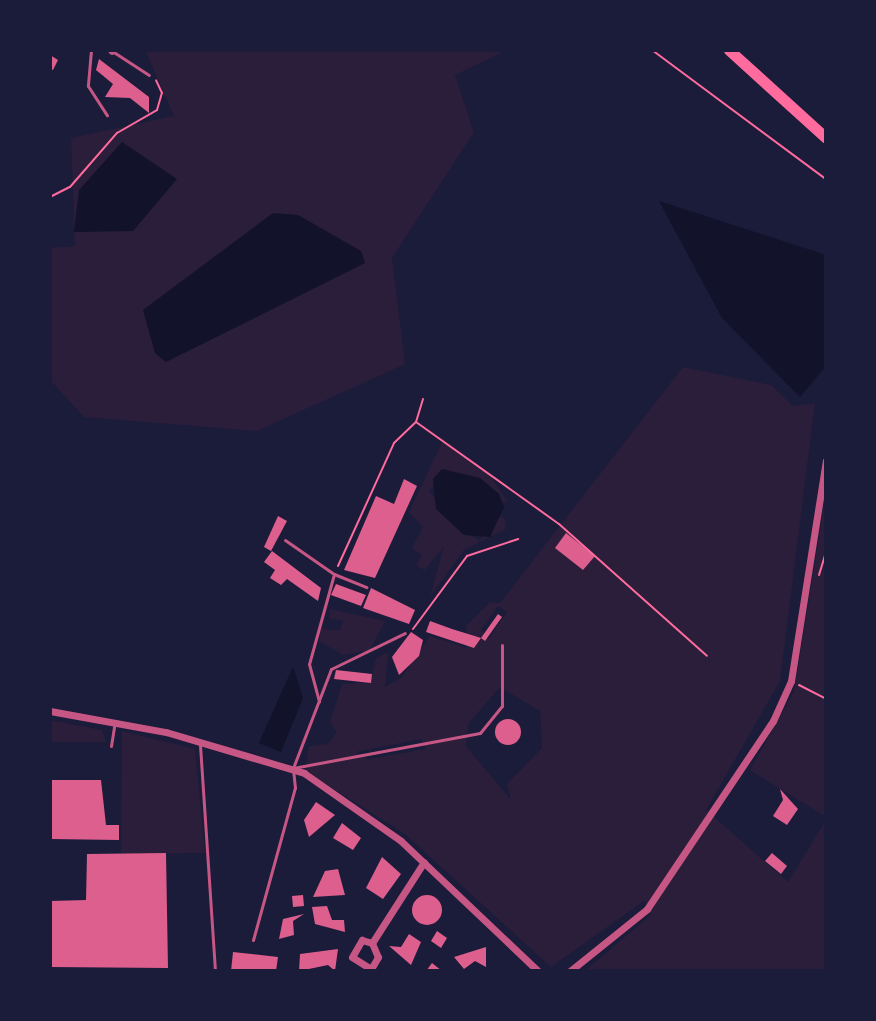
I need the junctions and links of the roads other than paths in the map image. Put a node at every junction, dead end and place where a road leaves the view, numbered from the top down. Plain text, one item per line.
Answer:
1 (91, 50) edge
2 (111, 50) edge
3 (729, 50) edge
4 (149, 75) road end
5 (107, 115) dead end
6 (826, 138) edge
7 (826, 461) edge
8 (285, 540) dead end
9 (334, 574) junction
10 (366, 587) dead end
11 (405, 633) road end
12 (502, 645) dead end
13 (319, 702) junction
14 (50, 711) edge
15 (116, 722) junction
16 (200, 741) junction
17 (111, 746) dead end
18 (293, 768) junction
19 (424, 862) junction
20 (253, 940) dead end
21 (372, 943) dead end
22 (215, 971) edge
23 (538, 971) edge
24 (570, 971) edge

1 - 5 lane
2 - 4 lane
3 - 6 main road
7 - 24 street
8 - 9 lane
9 - 10 lane
9 - 13 lane
11 - 13 lane
12 - 18 lane
13 - 18 lane
14 - 15 street
15 - 16 street
15 - 17 lane
16 - 18 street
16 - 22 lane
18 - 19 street
18 - 20 lane
19 - 21 street
19 - 23 street

